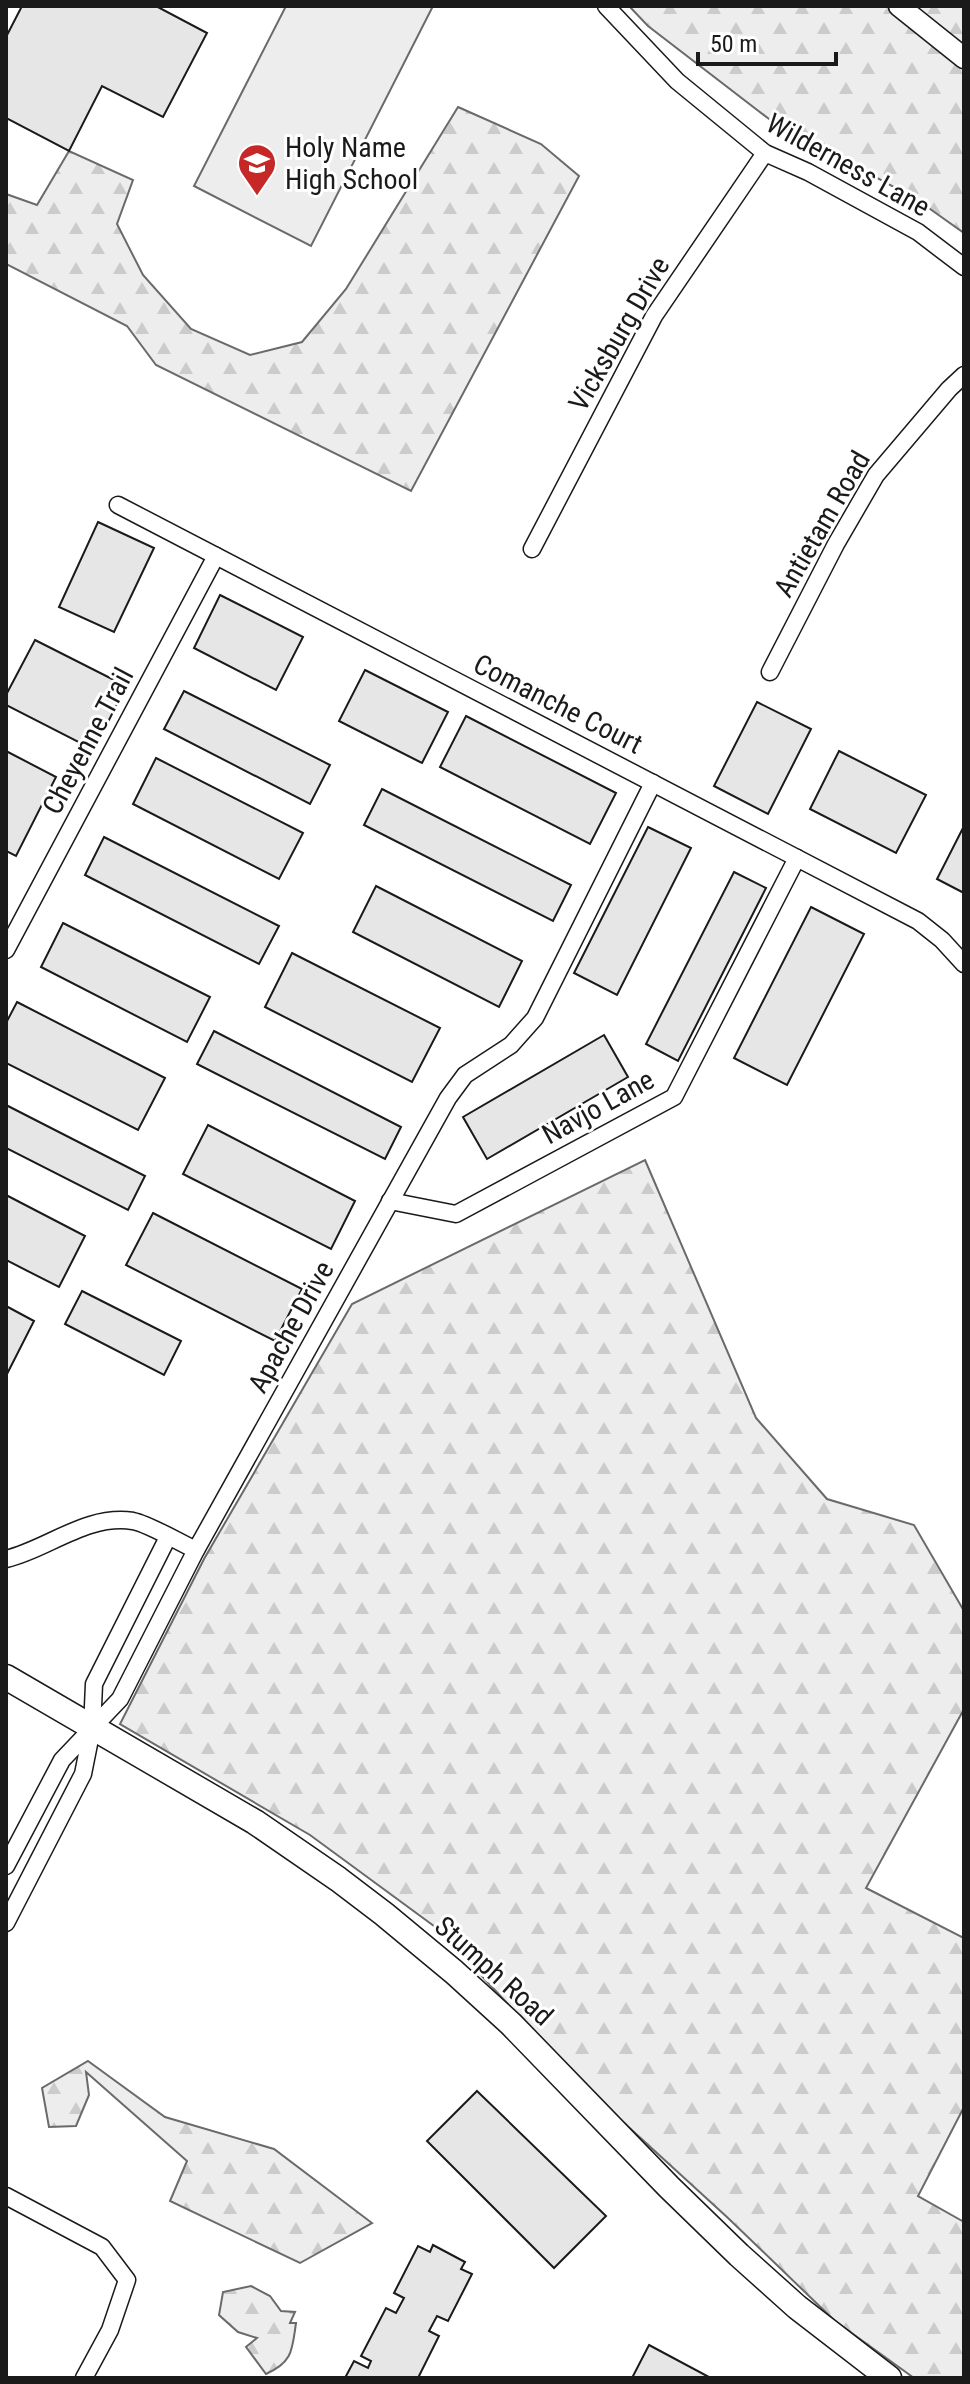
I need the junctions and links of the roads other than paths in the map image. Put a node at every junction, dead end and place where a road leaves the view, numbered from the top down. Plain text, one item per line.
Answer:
1 (606, 6) edge
2 (899, 6) edge
3 (964, 58) edge
4 (765, 153) junction
5 (964, 267) edge
6 (964, 375) edge
7 (118, 505) dead end
8 (532, 549) dead end
9 (216, 556) junction
10 (770, 672) dead end
11 (653, 783) junction
12 (797, 858) junction
13 (6, 950) edge
14 (964, 964) edge
15 (390, 1201) junction
16 (168, 1537) junction
17 (196, 1550) junction
18 (6, 1559) edge
19 (6, 1677) edge
20 (92, 1729) junction
21 (6, 1866) edge
22 (6, 1923) edge
23 (6, 2196) edge
24 (84, 2378) edge
25 (889, 2378) edge

1 - 4 street, Wilderness Lane
2 - 3 street
4 - 5 street, Wilderness Lane
4 - 8 street, Vicksburg Drive
6 - 10 street, Antietam Road
7 - 9 street, Comanche Court
9 - 11 street, Comanche Court
9 - 13 street, Cheyenne Trail
11 - 12 street, Comanche Court
11 - 15 street, Apache Drive
12 - 14 street, Comanche Court
12 - 15 street, Navjo Lane
15 - 17 street, Apache Drive
16 - 17 street
16 - 18 street
16 - 20 street
17 - 20 street, Apache Drive
19 - 20 main road, Stumph Road
20 - 21 street, Apache Drive
20 - 22 street
20 - 25 main road, Stumph Road
23 - 24 street

